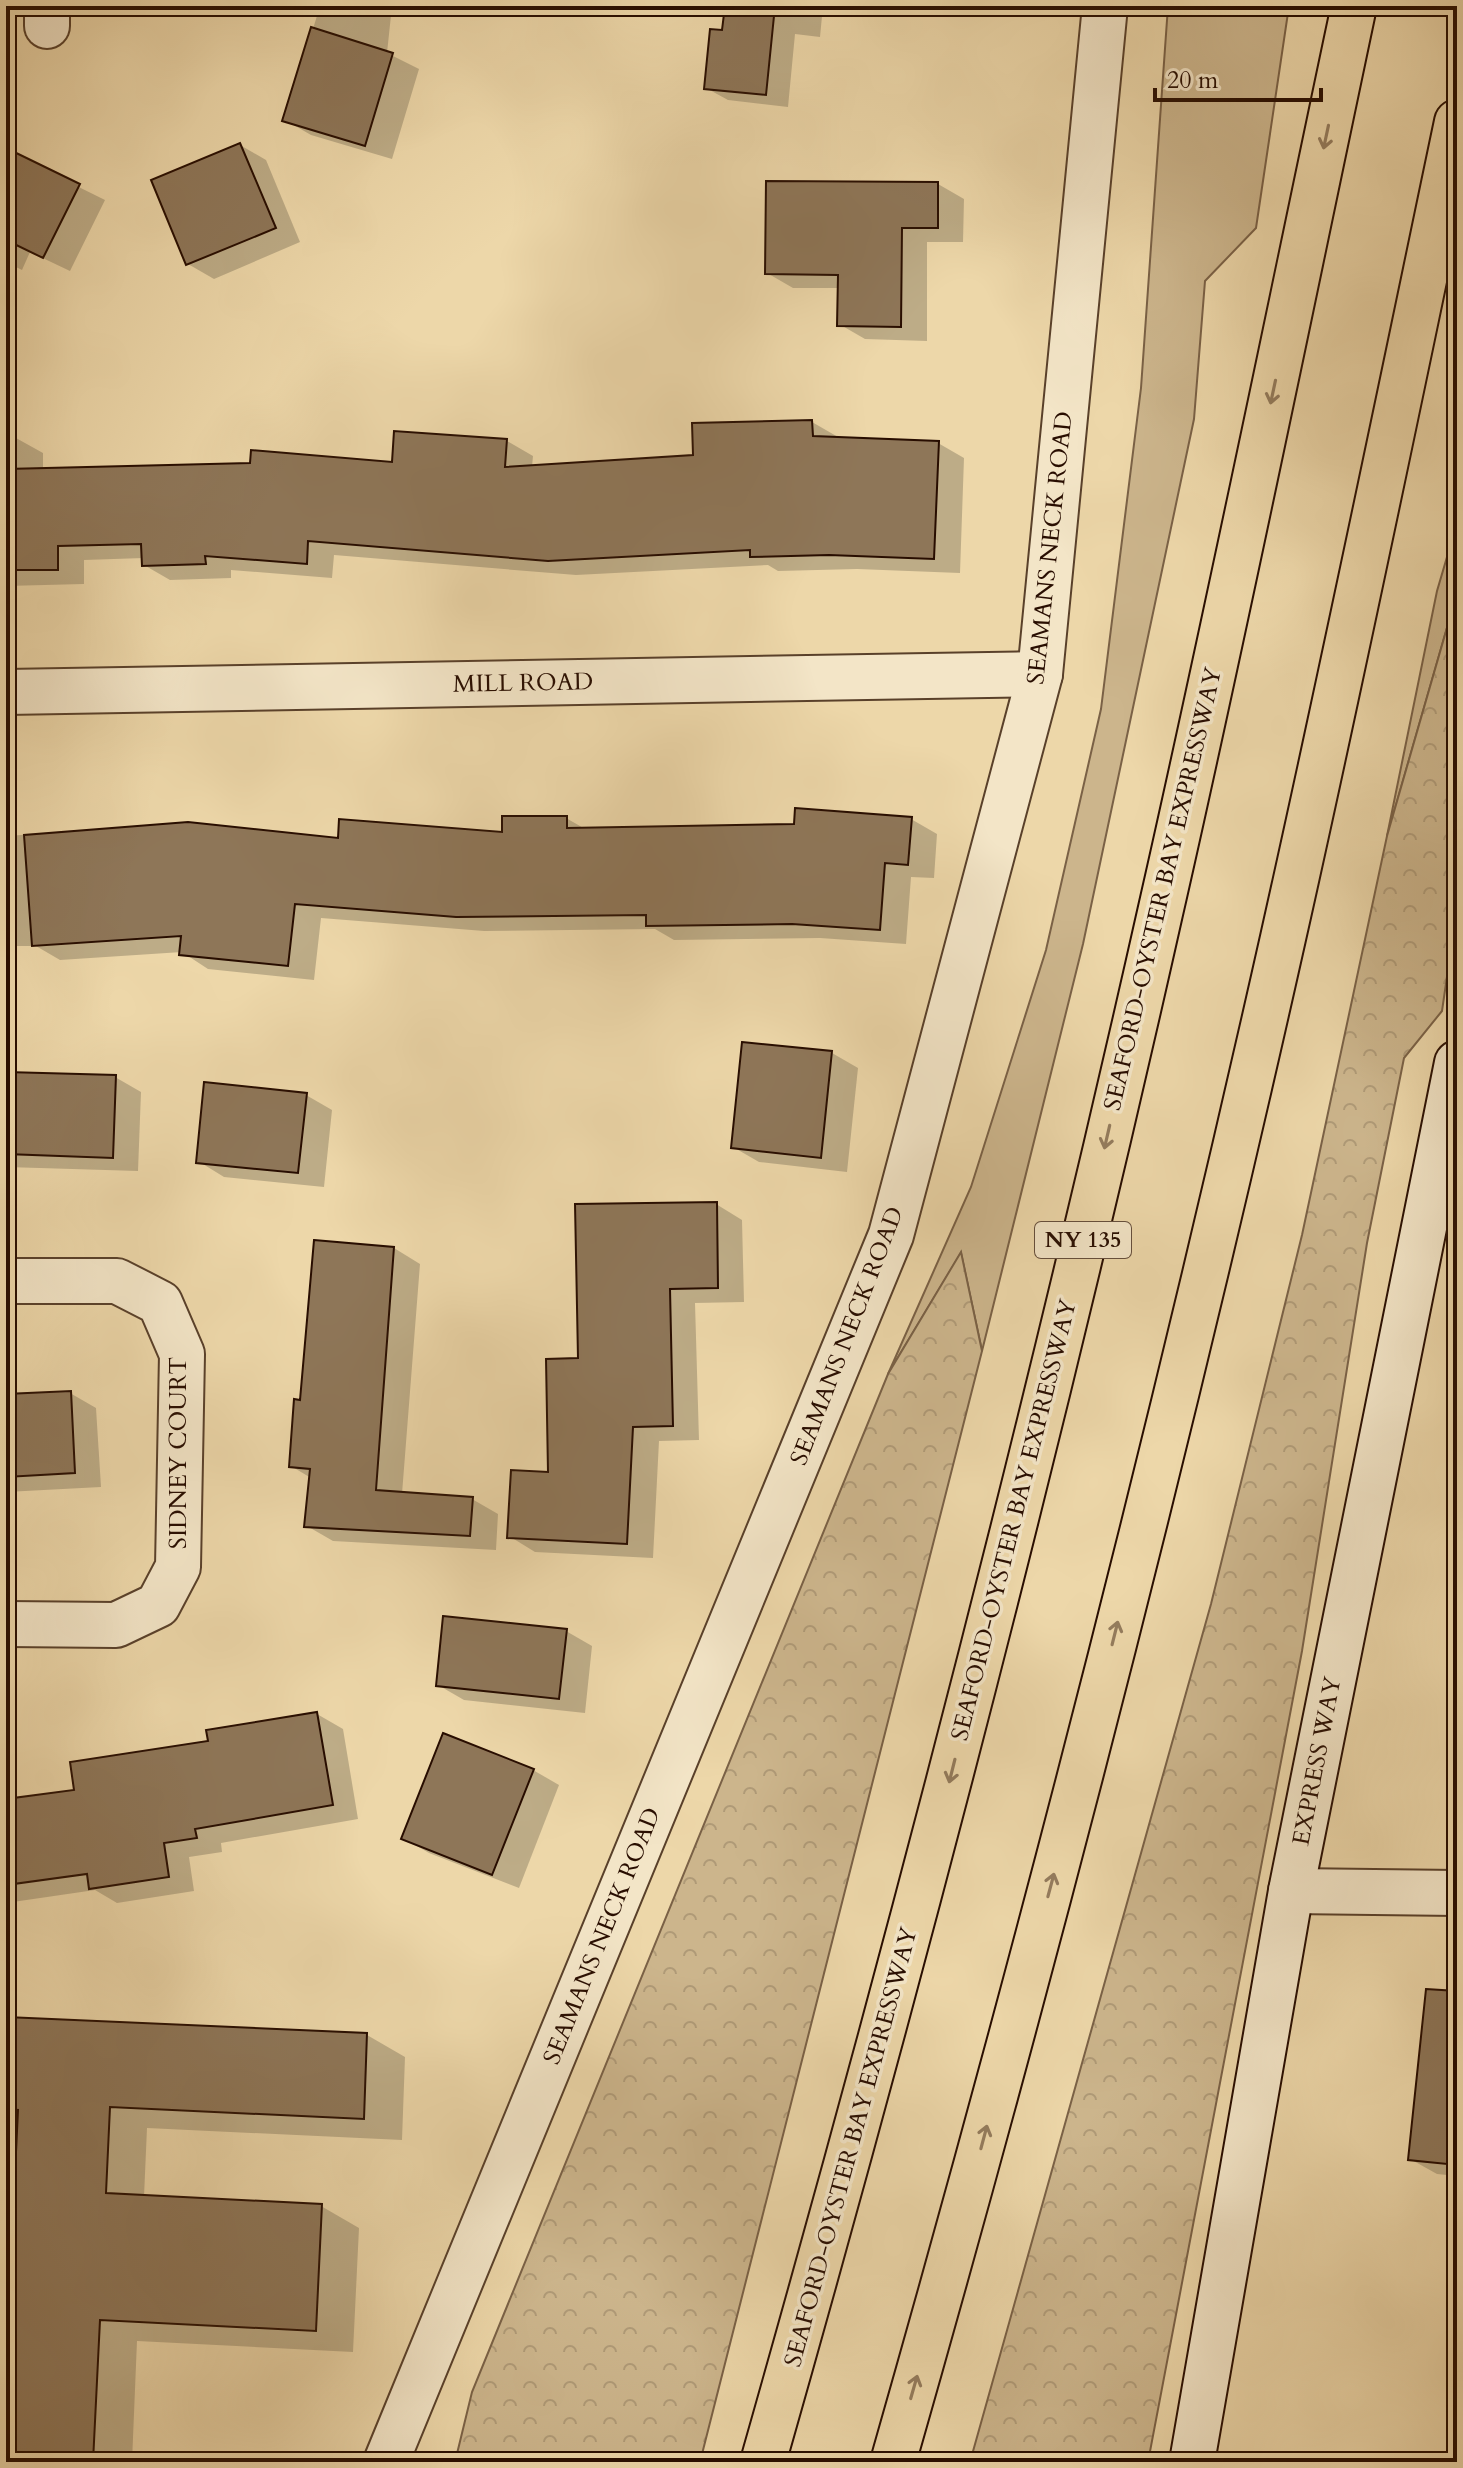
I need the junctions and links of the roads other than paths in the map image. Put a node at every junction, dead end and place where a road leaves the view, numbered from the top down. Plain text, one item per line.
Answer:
1 (1105, 6) edge
2 (1354, 6) edge
3 (1457, 122) edge
4 (1040, 674) junction
5 (6, 692) edge
6 (1457, 1063) edge
7 (6, 1281) edge
8 (6, 1624) edge
9 (1291, 1891) junction
10 (1457, 1893) edge
11 (386, 2462) edge
12 (763, 2462) edge
13 (893, 2462) edge
14 (1192, 2462) edge

1 - 4 street, SEAMANS NECK ROAD
2 -> 12 highway, SEAFORD-OYSTER BAY EXPRESSWAY / NY 135
13 -> 3 highway
4 - 5 street, MILL ROAD
4 - 11 street, SEAMANS NECK ROAD
6 - 9 street, EXPRESS WAY
7 - 8 street, SIDNEY COURT
9 - 10 street
9 - 14 street, EXPRESS WAY

